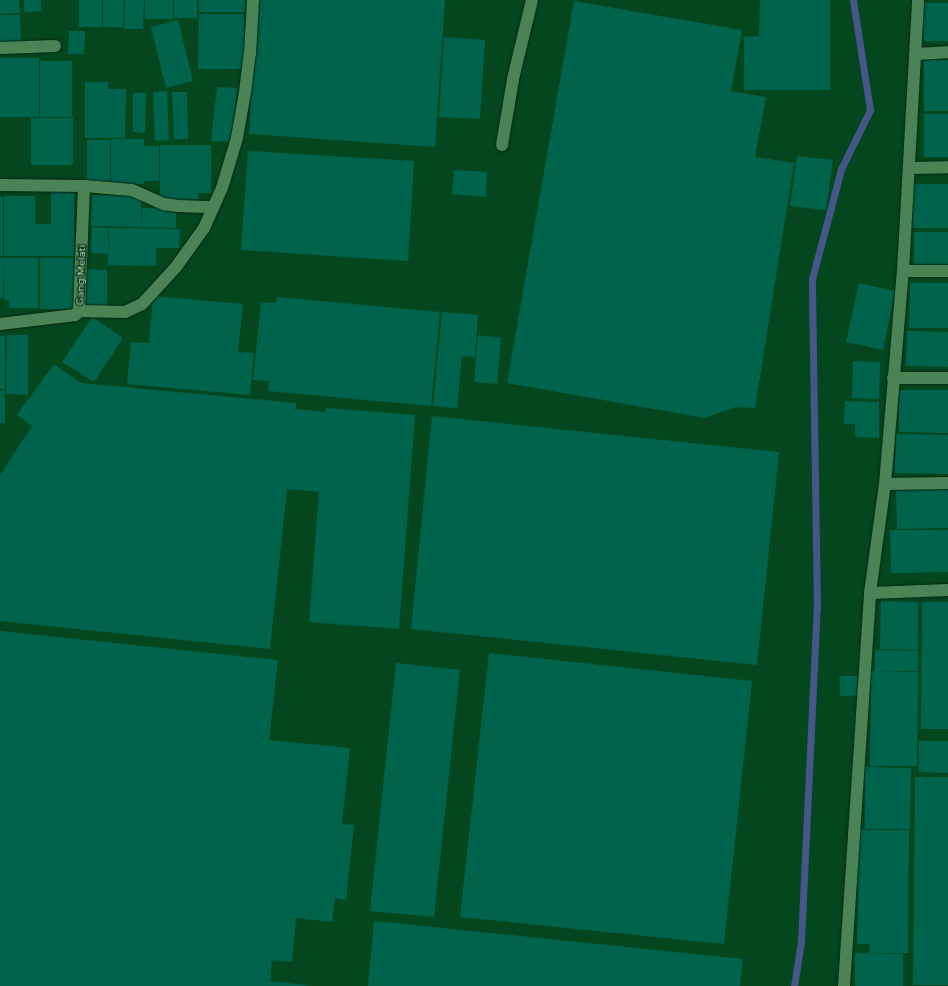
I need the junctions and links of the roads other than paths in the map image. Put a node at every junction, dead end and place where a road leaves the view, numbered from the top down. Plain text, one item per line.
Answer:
1 (253, 0) edge
2 (532, 0) edge
3 (918, 0) edge
4 (55, 46) dead end
5 (0, 48) edge
6 (948, 52) edge
7 (915, 54) junction
8 (502, 145) dead end
9 (909, 168) junction
10 (948, 168) edge
11 (0, 185) edge
12 (82, 186) junction
13 (213, 207) junction
14 (903, 271) junction
15 (948, 271) edge
16 (80, 310) junction
17 (0, 324) edge
18 (893, 378) junction
19 (948, 378) edge
20 (948, 483) edge
21 (884, 484) junction
22 (948, 590) edge
23 (870, 593) junction
24 (844, 986) edge

1 - 13 street
2 - 8 street
3 - 7 street
4 - 5 street
6 - 7 street
7 - 9 street
9 - 10 street
9 - 14 street
11 - 12 street
12 - 13 street
12 - 16 street, Gang Melati
13 - 16 street
14 - 15 street
14 - 18 street
16 - 17 street, Gang Melati
18 - 19 street
18 - 21 street
20 - 21 street
21 - 23 street
22 - 23 street
23 - 24 street

